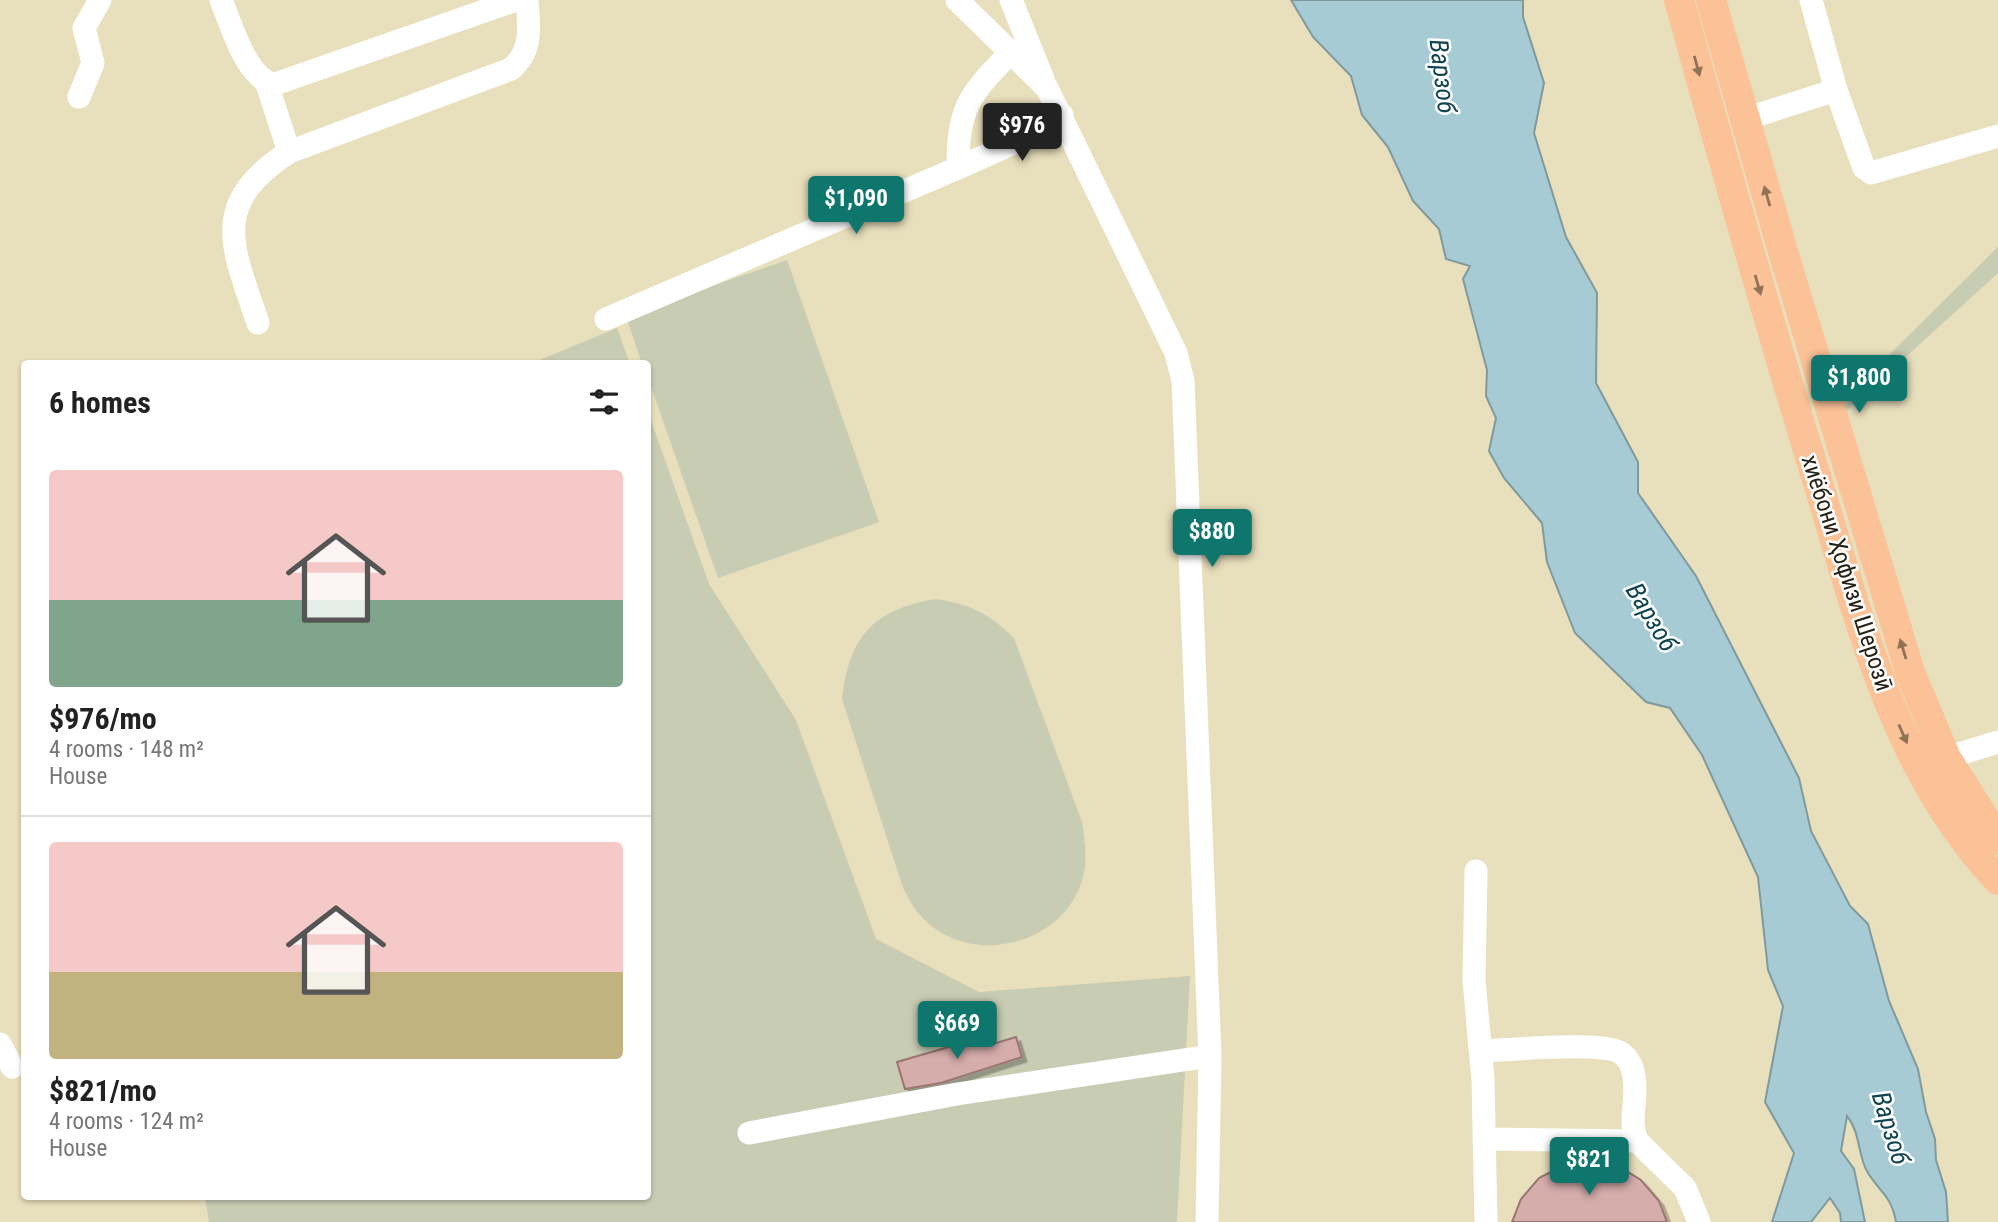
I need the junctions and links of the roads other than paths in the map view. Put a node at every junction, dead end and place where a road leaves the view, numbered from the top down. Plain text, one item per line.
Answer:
1 (100, 0) edge
2 (221, 0) edge
3 (516, 0) edge
4 (527, 0) edge
5 (957, 0) edge
6 (979, 0) edge
7 (1011, 0) edge
8 (1679, 0) edge
9 (1711, 0) edge
10 (1811, 0) edge
11 (1011, 52) junction
12 (267, 83) junction
13 (1047, 88) junction
14 (1836, 90) junction
15 (79, 97) dead end
16 (1062, 115) junction
17 (1745, 119) junction
18 (1998, 135) edge
19 (289, 152) junction
20 (958, 168) junction
21 (606, 318) dead end
22 (258, 323) dead end
23 (1889, 601) junction
24 (1857, 610) junction
25 (1998, 742) edge
26 (1946, 758) junction
27 (1998, 840) edge
28 (1475, 871) dead end
29 (1998, 880) edge
30 (0, 1044) edge
31 (1481, 1051) junction
32 (1210, 1056) junction
33 (12, 1067) dead end
34 (749, 1133) dead end
35 (1485, 1139) junction
36 (1637, 1141) junction
37 (1207, 1222) edge
38 (1486, 1222) edge
39 (1699, 1222) edge

1 - 15 street
2 - 12 street
3 - 12 street
4 - 19 street
5 - 6 street
5 - 11 street
7 - 13 street
8 -> 24 main road, хиёбони Ҳофизи Шерозӣ
9 - 17 main road, хиёбони Ҳофизи Шерозӣ
10 - 14 street
11 - 13 street
11 - 20 street
12 - 19 street
13 - 16 street
14 - 17 street
14 - 18 street
16 - 20 street
16 - 32 street
23 -> 17 main road, хиёбони Ҳофизи Шерозӣ
19 - 22 street
20 - 21 street
23 - 24 main road
26 -> 23 main road, хиёбони Ҳофизи Шерозӣ
24 -> 29 main road, хиёбони Ҳофизи Шерозӣ
25 - 26 street
26 - 27 main road, хиёбони Ҳофизи Шерозӣ
28 - 31 street
30 - 33 street
31 - 35 street
31 - 36 street
32 - 34 street
32 - 37 street
35 - 36 street
35 - 38 street
36 - 39 street

